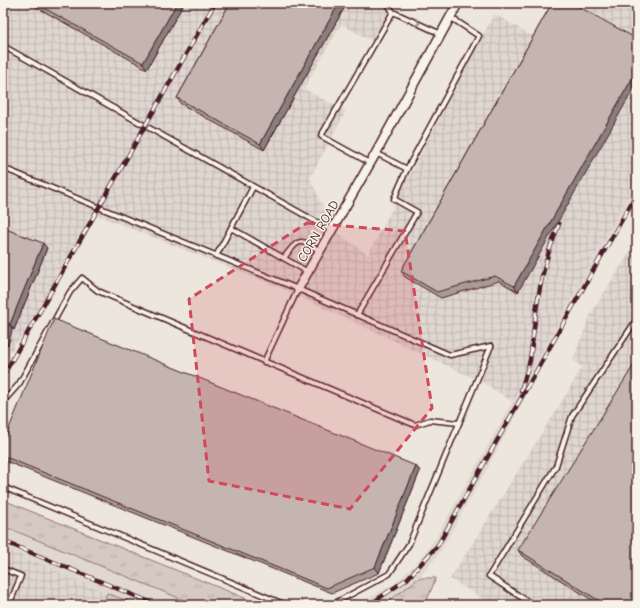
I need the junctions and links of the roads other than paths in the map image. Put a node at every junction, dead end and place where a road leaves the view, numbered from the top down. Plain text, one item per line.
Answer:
1 (387, 3) edge
2 (458, 3) edge
3 (393, 12) junction
4 (450, 17) junction
5 (441, 34) junction
6 (3, 46) edge
7 (376, 153) junction
8 (371, 163) junction
9 (3, 168) edge
10 (407, 169) junction
11 (253, 187) junction
12 (231, 228) junction
13 (332, 231) junction
14 (320, 251) junction
15 (216, 256) junction
16 (284, 258) junction
17 (308, 272) junction
18 (298, 289) junction
19 (357, 315) junction
20 (637, 319) edge
21 (264, 362) junction
22 (3, 402) edge
23 (459, 422) junction
24 (3, 487) edge
25 (3, 569) edge
26 (9, 605) edge
27 (286, 605) edge
28 (331, 605) edge
29 (533, 605) edge

1 - 3 lane
2 - 4 street, CORN ROAD
3 -> 5 lane
3 - 8 lane
4 - 5 street, CORN ROAD
4 - 10 lane
5 - 7 street, CORN ROAD
6 - 11 lane
7 - 8 street, CORN ROAD
7 - 10 lane
8 - 13 street, CORN ROAD
9 - 15 lane
10 - 19 lane
11 - 12 lane
11 - 13 lane
12 - 15 lane
12 - 16 lane
13 - 14 street, CORN ROAD
14 - 16 lane
14 - 17 street, CORN ROAD
15 - 18 lane
16 - 17 lane
17 - 18 street, CORN ROAD
18 - 19 lane
18 - 21 lane
19 - 23 lane
20 - 29 lane
21 - 22 lane
21 - 23 lane
23 - 28 lane
24 - 27 lane
25 - 26 lane

